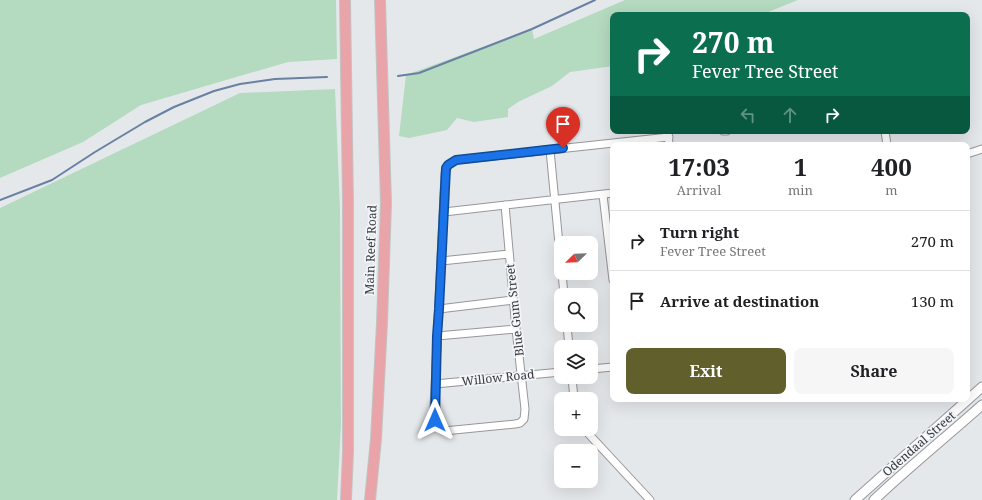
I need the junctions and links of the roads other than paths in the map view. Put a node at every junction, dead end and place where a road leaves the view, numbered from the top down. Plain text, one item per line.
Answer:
1 (345, 0) edge
2 (380, 0) edge
3 (668, 134) edge
4 (982, 149) edge
5 (550, 150) junction
6 (970, 153) edge
7 (603, 194) junction
8 (610, 194) edge
9 (555, 201) junction
10 (505, 205) junction
11 (444, 212) junction
12 (558, 236) edge
13 (610, 237) edge
14 (509, 254) junction
15 (442, 261) junction
16 (513, 300) junction
17 (439, 309) junction
18 (516, 329) junction
19 (437, 336) junction
20 (610, 367) edge
21 (598, 368) edge
22 (554, 373) edge
23 (522, 376) junction
24 (435, 384) junction
25 (982, 387) edge
26 (970, 398) edge
27 (965, 402) edge
28 (982, 405) edge
29 (591, 436) edge
30 (346, 500) edge
31 (370, 500) edge
32 (650, 500) edge
33 (855, 500) edge
34 (874, 500) edge

1 - 30 main road, Main Reef Road
2 - 31 main road, Main Reef Road
3 - 5 street
4 - 6 street
5 - 9 street
5 - 11 street
7 - 8 street
7 - 9 street
7 - 13 street
9 - 10 street
9 - 12 street
10 - 11 street
10 - 14 street, Blue Gum Street
11 - 15 street
14 - 15 street
14 - 16 street, Blue Gum Street
15 - 17 street
16 - 17 street
16 - 18 street, Blue Gum Street
17 - 19 street
18 - 19 street
18 - 23 street, Blue Gum Street
19 - 24 street
20 - 21 street
22 - 23 street, Willow Road
23 - 24 street, Willow Road
23 - 24 street, Blue Gum Street
25 - 26 street, Odendaal Street
27 - 33 street, Odendaal Street
28 - 34 street, Odendaal Street
29 - 32 street

